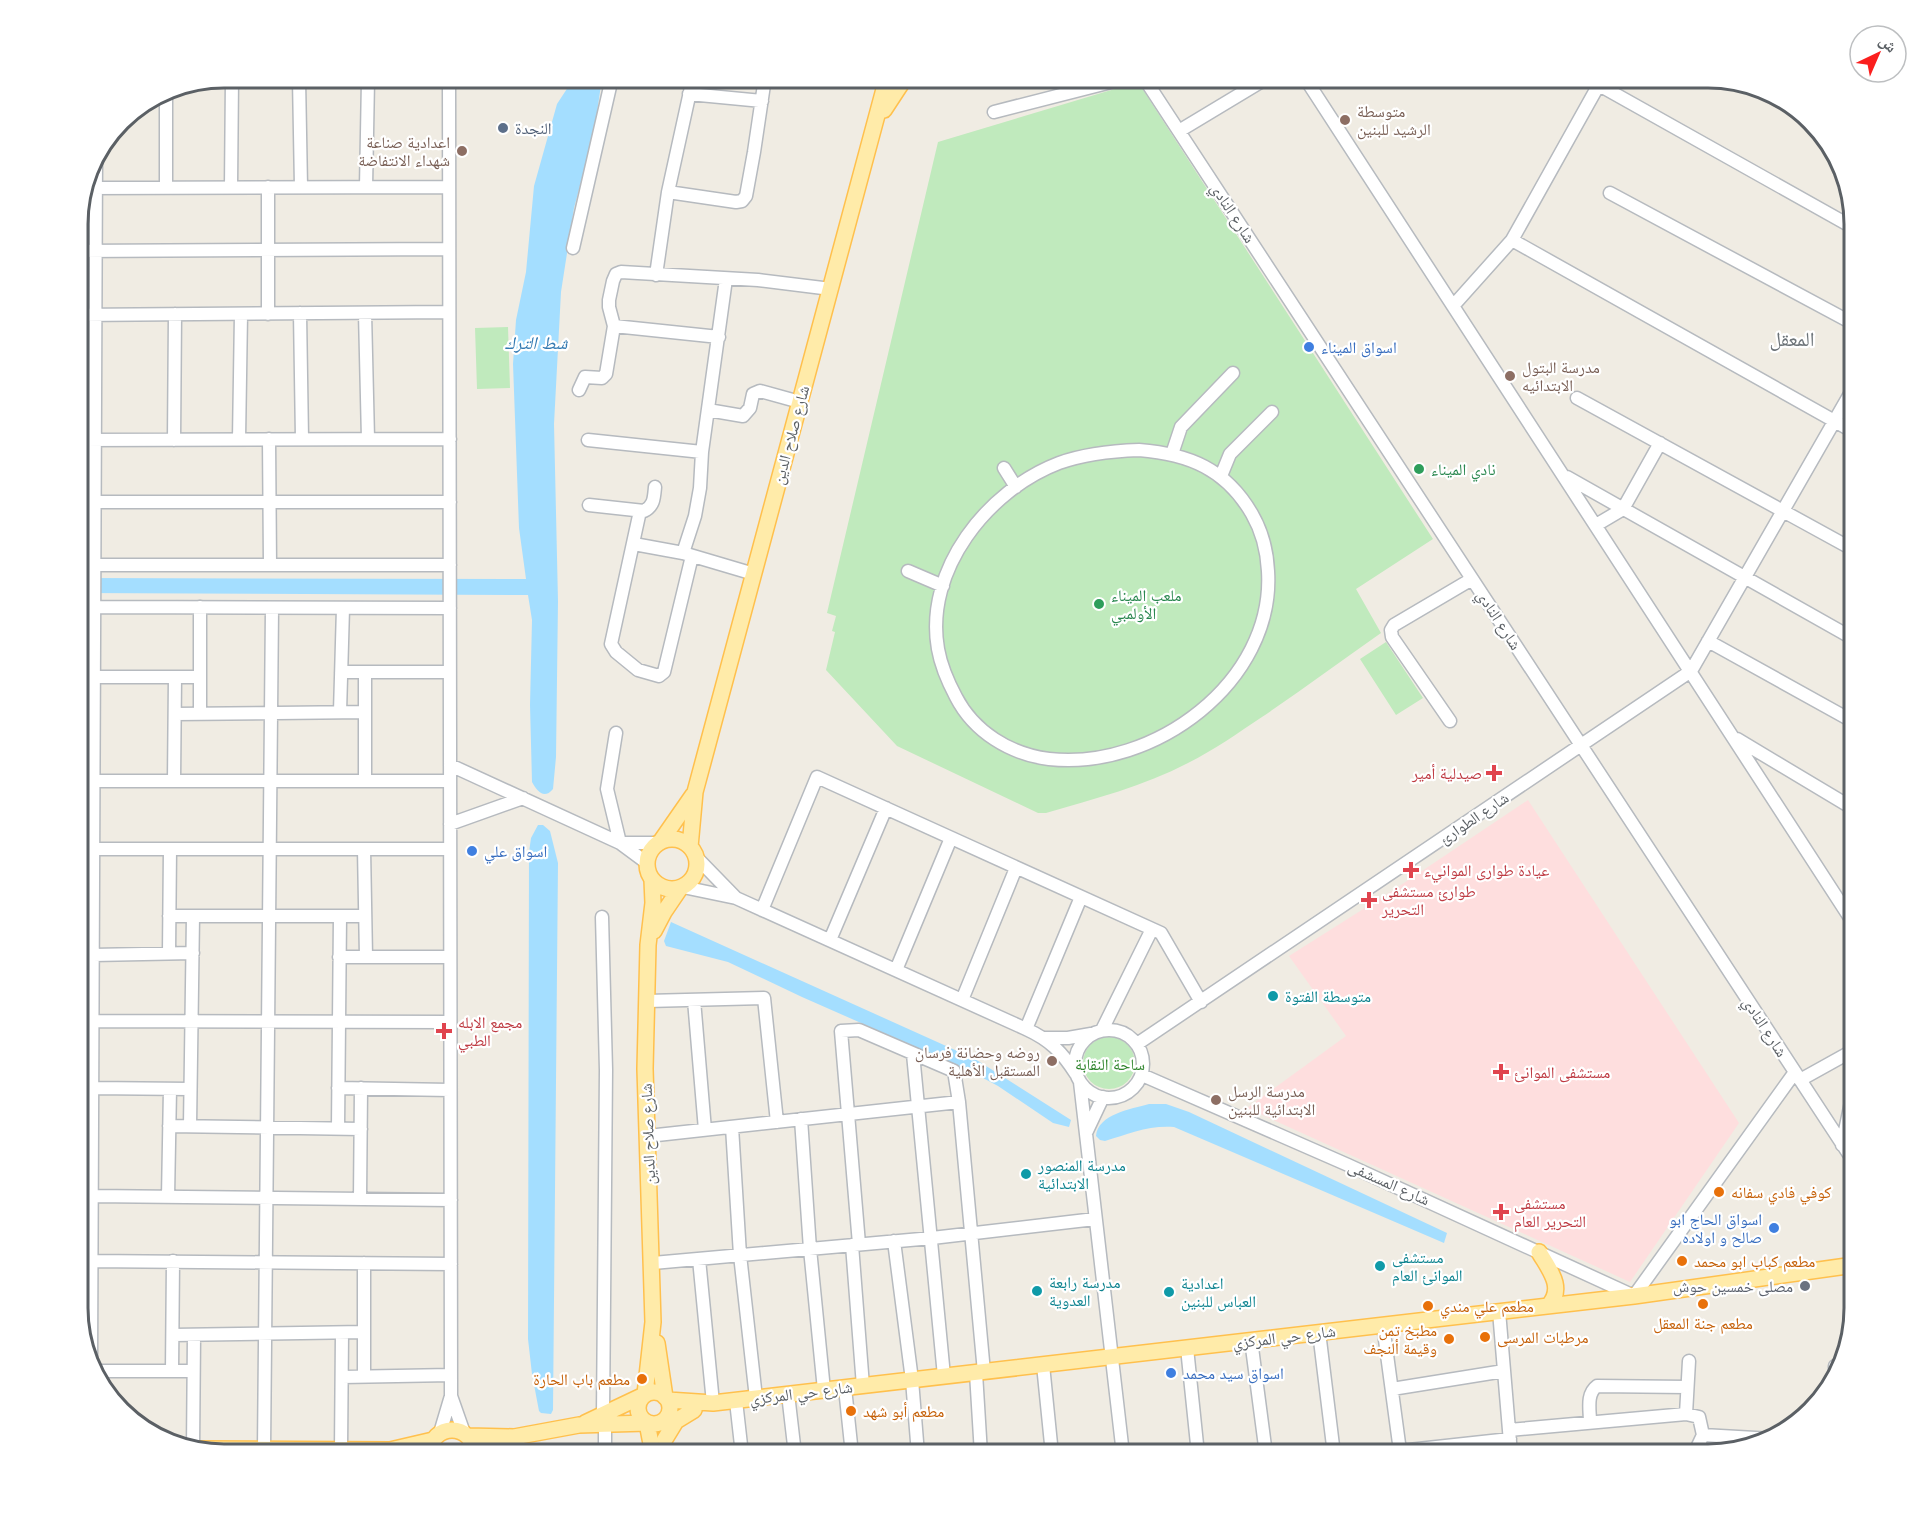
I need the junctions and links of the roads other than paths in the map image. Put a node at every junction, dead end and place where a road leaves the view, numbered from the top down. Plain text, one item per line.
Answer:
1 (1086, 88) edge
2 (1151, 88) edge
3 (1250, 88) edge
4 (1312, 88) edge
5 (1598, 88) edge
6 (1612, 88) edge
7 (232, 89) edge
8 (299, 89) edge
9 (368, 89) edge
10 (449, 89) edge
11 (610, 89) edge
12 (691, 89) edge
13 (764, 89) edge
14 (878, 89) edge
15 (885, 89) edge
16 (898, 89) edge
17 (690, 94) junction
18 (762, 101) junction
19 (166, 102) edge
20 (881, 104) junction
21 (994, 112) dead end
22 (875, 125) junction
23 (1179, 131) junction
24 (449, 186) junction
25 (166, 187) junction
26 (231, 187) junction
27 (268, 187) junction
28 (301, 187) junction
29 (366, 187) junction
30 (93, 188) edge
31 (668, 192) junction
32 (1610, 193) dead end
33 (92, 197) edge
34 (1844, 222) edge
35 (1512, 240) junction
36 (573, 248) dead end
37 (449, 249) junction
38 (89, 250) edge
39 (95, 250) junction
40 (268, 250) junction
41 (656, 275) junction
42 (726, 279) junction
43 (831, 289) junction
44 (1453, 306) junction
45 (450, 312) junction
46 (300, 313) junction
47 (365, 313) junction
48 (175, 314) junction
49 (241, 314) junction
50 (268, 314) junction
51 (89, 315) edge
52 (95, 315) junction
53 (1844, 319) edge
54 (614, 326) junction
55 (719, 337) junction
56 (1233, 373) dead end
57 (579, 390) dead end
58 (1578, 398) dead end
59 (800, 402) junction
60 (1844, 404) edge
61 (708, 410) junction
62 (1272, 412) dead end
63 (1834, 421) junction
64 (1844, 426) edge
65 (368, 439) junction
66 (450, 439) junction
67 (89, 440) edge
68 (95, 440) junction
69 (174, 440) junction
70 (239, 440) junction
71 (269, 440) junction
72 (302, 440) junction
73 (588, 440) dead end
74 (1660, 443) junction
75 (702, 452) junction
76 (1172, 454) junction
77 (1004, 468) dead end
78 (1563, 475) junction
79 (1221, 476) junction
80 (655, 487) dead end
81 (1017, 487) junction
82 (94, 502) junction
83 (269, 502) junction
84 (450, 502) junction
85 (589, 505) dead end
86 (1623, 509) junction
87 (640, 511) junction
88 (1783, 511) junction
89 (1596, 525) junction
90 (634, 544) junction
91 (1844, 545) edge
92 (688, 555) junction
93 (89, 565) edge
94 (94, 565) junction
95 (270, 565) junction
96 (450, 565) junction
97 (908, 571) dead end
98 (754, 573) junction
99 (1745, 578) junction
100 (1472, 579) junction
101 (943, 586) junction
102 (94, 607) junction
103 (200, 607) junction
104 (272, 608) junction
105 (343, 608) junction
106 (450, 608) junction
107 (1844, 633) edge
108 (1708, 641) junction
109 (1691, 671) junction
110 (341, 672) junction
111 (365, 672) junction
112 (450, 672) junction
113 (94, 677) junction
114 (175, 677) junction
115 (199, 677) junction
116 (340, 712) junction
117 (365, 712) junction
118 (271, 713) junction
119 (175, 714) junction
120 (200, 714) junction
121 (1844, 716) edge
122 (1450, 721) dead end
123 (616, 733) dead end
124 (1734, 737) junction
125 (1581, 745) junction
126 (450, 765) junction
127 (89, 774) edge
128 (93, 775) junction
129 (174, 781) junction
130 (270, 781) junction
131 (365, 781) junction
132 (450, 781) junction
133 (695, 792) junction
134 (523, 798) junction
135 (1844, 803) edge
136 (886, 808) junction
137 (450, 824) junction
138 (951, 838) junction
139 (659, 842) junction
140 (620, 843) junction
141 (89, 849) edge
142 (93, 849) junction
143 (170, 849) junction
144 (269, 849) junction
145 (364, 849) junction
146 (450, 849) junction
147 (693, 852) junction
148 (647, 863) junction
149 (1016, 868) junction
150 (652, 880) junction
151 (682, 887) junction
152 (1081, 897) junction
153 (736, 898) junction
154 (1844, 908) edge
155 (762, 910) junction
156 (169, 915) junction
157 (193, 916) junction
158 (269, 916) junction
159 (339, 916) junction
160 (365, 916) junction
161 (602, 917) dead end
162 (1152, 929) junction
163 (830, 940) junction
164 (648, 945) junction
165 (168, 953) junction
166 (192, 953) junction
167 (93, 955) junction
168 (339, 957) junction
169 (366, 957) junction
170 (450, 957) junction
171 (896, 970) junction
172 (92, 973) joint
173 (694, 1000) junction
174 (962, 1000) junction
175 (647, 1001) junction
176 (1201, 1002) junction
177 (92, 1021) junction
178 (191, 1022) junction
179 (268, 1022) junction
180 (339, 1022) junction
181 (450, 1022) junction
182 (1026, 1029) junction
183 (1097, 1032) junction
184 (1045, 1038) junction
185 (1137, 1044) junction
186 (913, 1054) junction
187 (1844, 1055) edge
188 (1142, 1075) junction
189 (1797, 1076) junction
190 (1078, 1078) junction
191 (92, 1088) junction
192 (338, 1088) junction
193 (361, 1088) junction
194 (170, 1089) junction
195 (190, 1089) junction
196 (450, 1090) junction
197 (1103, 1097) junction
198 (959, 1102) junction
199 (919, 1106) junction
200 (848, 1114) junction
201 (801, 1119) junction
202 (777, 1122) junction
203 (169, 1126) junction
204 (190, 1126) junction
205 (732, 1127) junction
206 (267, 1128) junction
207 (338, 1128) junction
208 (361, 1129) junction
209 (705, 1130) junction
210 (1085, 1134) junction
211 (1844, 1135) edge
212 (648, 1136) junction
213 (1842, 1144) junction
214 (1844, 1147) edge
215 (92, 1196) junction
216 (168, 1197) junction
217 (266, 1198) junction
218 (360, 1199) junction
219 (451, 1200) junction
220 (1095, 1219) junction
221 (971, 1233) junction
222 (932, 1238) junction
223 (894, 1241) junction
224 (856, 1245) junction
225 (810, 1249) junction
226 (1539, 1252) junction
227 (740, 1255) junction
228 (699, 1259) junction
229 (90, 1261) junction
230 (173, 1261) junction
231 (266, 1262) junction
232 (364, 1263) junction
233 (653, 1263) junction
234 (451, 1264) junction
235 (1844, 1266) edge
236 (1634, 1296) junction
237 (1548, 1306) junction
238 (1499, 1311) junction
239 (1383, 1325) junction
240 (91, 1331) edge
241 (364, 1332) junction
242 (1319, 1332) junction
243 (342, 1333) junction
244 (265, 1334) junction
245 (173, 1335) junction
246 (194, 1335) junction
247 (1251, 1340) junction
248 (1187, 1348) junction
249 (1112, 1357) junction
250 (655, 1361) junction
251 (1689, 1361) dead end
252 (1043, 1365) junction
253 (104, 1371) edge
254 (172, 1371) junction
255 (194, 1371) junction
256 (1504, 1371) junction
257 (980, 1372) junction
258 (451, 1375) junction
259 (944, 1376) junction
260 (342, 1377) junction
261 (364, 1377) junction
262 (912, 1380) junction
263 (863, 1386) junction
264 (1688, 1386) junction
265 (844, 1388) junction
266 (1392, 1389) junction
267 (824, 1390) junction
268 (788, 1394) junction
269 (644, 1395) junction
270 (451, 1396) junction
271 (756, 1398) junction
272 (736, 1401) junction
273 (703, 1405) junction
274 (667, 1408) junction
275 (1686, 1414) junction
276 (606, 1419) junction
277 (1590, 1422) junction
278 (646, 1423) junction
279 (1509, 1434) junction
280 (466, 1435) junction
281 (1703, 1435) junction
282 (514, 1437) junction
283 (1747, 1437) edge
284 (193, 1440) edge
285 (434, 1442) edge
286 (264, 1444) edge
287 (341, 1444) edge
288 (473, 1444) edge
289 (501, 1444) edge
290 (605, 1444) edge
291 (650, 1444) edge
292 (656, 1444) edge
293 (660, 1444) edge
294 (663, 1444) edge
295 (741, 1444) edge
296 (794, 1444) edge
297 (851, 1444) edge
298 (917, 1444) edge
299 (981, 1444) edge
300 (1051, 1444) edge
301 (1122, 1444) edge
302 (1197, 1444) edge
303 (1265, 1444) edge
304 (1333, 1444) edge
305 (1393, 1444) edge
306 (1463, 1444) edge
307 (1510, 1444) edge
308 (1699, 1444) edge

1 - 21 street
2 - 23 street, شارع النادي
3 - 23 street
4 - 44 street
5 - 35 street
6 - 34 street
7 - 26 street
8 - 28 street
9 - 29 street
10 - 24 street
11 - 36 street
12 - 17 street
13 - 18 street
14 - 20 main road
15 - 20 main road, شارع صلاح الدين
16 - 22 main road
17 - 18 street
17 - 31 street
18 - 31 street
19 - 25 street
20 - 22 main road, شارع صلاح الدين
22 - 43 main road, شارع صلاح الدين
23 - 100 street, شارع النادي
24 - 29 street
24 - 37 street
25 - 26 street
25 - 30 street
26 - 27 street
27 - 28 street
27 - 40 street
28 - 29 street
31 - 41 street
32 - 53 street
33 - 39 street
35 - 44 street
35 - 63 street
37 - 40 street
37 - 45 street
38 - 39 street
39 - 40 street
39 - 52 street
40 - 50 street
41 - 42 street
41 - 54 street
42 - 43 street
42 - 55 street
43 - 59 main road, شارع صلاح الدين
44 - 78 street
45 - 47 street
45 - 66 street
46 - 47 street
46 - 50 street
46 - 72 street
47 - 65 street
48 - 49 street
48 - 52 street
48 - 69 street
49 - 50 street
49 - 70 street
51 - 52 street
52 - 68 street
54 - 55 street
54 - 57 street
55 - 61 street
56 - 76 street
58 - 74 street
59 - 61 street
59 - 98 main road, شارع صلاح الدين
60 - 63 street
61 - 75 street
62 - 79 street
63 - 64 street
63 - 88 street
65 - 66 street
65 - 72 street
66 - 84 street
67 - 68 street
68 - 69 street
68 - 82 street
69 - 70 street
70 - 71 street
71 - 72 street
71 - 83 street
73 - 75 street
74 - 86 street
74 - 88 street
75 - 92 street
76 - 79 street
76 - 81 street
77 - 81 street
78 - 86 street
78 - 89 street
79 - 101 street
80 - 87 street
81 - 101 street
82 - 83 street
82 - 94 street
83 - 84 street
83 - 95 street
84 - 96 street
85 - 87 street
86 - 89 street
86 - 99 street
87 - 90 street
88 - 91 street
88 - 99 street
89 - 109 street
90 - 92 street
90 - 92 street
92 - 98 street
93 - 94 street
94 - 95 street
94 - 102 street
95 - 96 street
96 - 106 street
97 - 101 street
98 - 133 main road, شارع صلاح الدين
99 - 107 street
99 - 108 street
100 - 122 street
100 - 125 street, شارع النادي
102 - 103 street
102 - 113 street
103 - 104 street
103 - 115 street
104 - 105 street
104 - 118 street
105 - 106 street
105 - 110 street
106 - 112 street
108 - 109 street
108 - 121 street
109 - 124 street
109 - 125 street, شارع الطوارئ
110 - 111 street
110 - 116 street
111 - 112 street
111 - 117 street
112 - 126 street
113 - 114 street
113 - 128 street
114 - 115 street
114 - 119 street
115 - 120 street
116 - 117 street
116 - 118 street
117 - 131 street
118 - 120 street
118 - 130 street
119 - 120 street
119 - 129 street
123 - 140 street
124 - 135 street
124 - 154 street
125 - 176 street, شارع الطوارئ
125 - 189 street, شارع النادي
126 - 132 street
126 - 134 street
127 - 128 street
128 - 129 street
128 - 142 street
129 - 130 street
130 - 131 street
130 - 144 street
131 - 132 street
132 - 137 street
133 - 139 main road, شارع صلاح الدين
133 - 147 main road, شارع صلاح الدين
134 - 137 street
134 - 140 street
136 - 138 street
136 - 155 street
136 - 163 street
137 - 146 street
138 - 149 street
138 - 171 street
139 - 140 street
139 - 147 main road
139 - 148 main road
140 - 148 street
141 - 142 street
142 - 143 street
142 - 167 street
143 - 144 street
143 - 156 street
144 - 145 street
144 - 158 street
145 - 146 street
145 - 160 street
146 - 170 street
147 - 151 main road
147 - 153 street
148 - 150 main road
149 - 152 street
149 - 174 street
150 - 151 main road
150 - 164 main road, شارع صلاح الدين
151 - 153 street
151 - 164 main road, شارع صلاح الدين
152 - 162 street
152 - 182 street
153 - 155 street
155 - 163 street
156 - 157 street
156 - 165 street
157 - 158 street
157 - 166 street
158 - 159 street
158 - 179 street
159 - 160 street
159 - 168 street
160 - 169 street
161 - 276 street
162 - 176 street
162 - 183 street
163 - 171 street
164 - 175 main road, شارع صلاح الدين
165 - 166 street
165 - 167 street
166 - 178 street
167 - 172 street
168 - 169 street
168 - 180 street
169 - 170 street
170 - 181 street
171 - 174 street
172 - 177 street
173 - 175 street
173 - 202 street
173 - 209 street
174 - 182 street
175 - 212 main road, شارع صلاح الدين
176 - 185 street, شارع الطوارئ
177 - 178 street
177 - 191 street
178 - 179 street
178 - 195 street
179 - 180 street
179 - 206 street
180 - 181 street
180 - 192 street
181 - 196 street
182 - 184 street
183 - 184 street
183 - 185 street
183 - 190 street
184 - 190 street
185 - 188 street
186 - 198 street
186 - 199 street
186 - 200 street
187 - 189 street
188 - 197 street
188 - 226 street, شارع المسشفى
189 - 213 street, شارع النادي
189 - 236 street
190 - 197 street
190 - 210 street
191 - 194 street
191 - 215 street
192 - 193 street
192 - 207 street
193 - 196 street
193 - 208 street
194 - 195 street
194 - 203 street
195 - 204 street
196 - 219 street
197 - 210 street
198 - 199 street
198 - 221 street
199 - 200 street
199 - 222 street
200 - 201 street
200 - 224 street
201 - 202 street
201 - 225 street
202 - 205 street
203 - 204 street
203 - 216 street
204 - 206 street
205 - 209 street
205 - 227 street
206 - 207 street
206 - 217 street
207 - 208 street
208 - 218 street
209 - 212 street
210 - 220 street
211 - 213 street
212 - 233 main road, شارع صلاح الدين
213 - 214 street, شارع النادي
215 - 216 street
215 - 229 street
216 - 217 street
217 - 218 street
217 - 231 street
218 - 219 street
219 - 234 street
220 - 221 street
220 - 249 street
221 - 222 street
221 - 257 street
222 - 223 street
222 - 259 street
223 - 224 street
223 - 262 street
224 - 225 street
224 - 263 street
225 - 227 street
225 - 267 street
226 - 236 street, شارع المسشفى
226 - 237 main road
227 - 228 street
227 - 271 street
228 - 233 street
228 - 273 street
229 - 230 street
229 - 240 street
230 - 231 street
230 - 245 street
231 - 232 street
231 - 244 street
232 - 234 street
232 - 241 street
233 - 250 main road, شارع صلاح الدين
234 - 258 street
235 - 236 main road, شارع حي المركزي
236 - 237 main road, شارع حي المركزي
237 - 238 main road, شارع حي المركزي
238 - 239 main road, شارع حي المركزي
238 - 256 street
239 - 242 main road, شارع حي المركزي
239 - 266 street
241 - 243 street
241 - 261 street
242 - 247 main road, شارع حي المركزي
242 - 304 street
243 - 244 street
243 - 260 street
244 - 246 street
244 - 286 street
245 - 246 street
245 - 254 street
246 - 255 street
247 - 248 main road, شارع حي المركزي
247 - 303 street
248 - 249 main road, شارع حي المركزي
248 - 302 street
249 - 252 main road, شارع حي المركزي
249 - 301 street
250 - 269 main road, شارع صلاح الدين
250 - 273 main road
250 - 274 main road, شارع صلاح الدين
250 - 276 main road
251 - 264 street
252 - 257 main road, شارع حي المركزي
252 - 300 street
253 - 254 street
254 - 255 street
255 - 284 street
256 - 266 street
256 - 279 street
257 - 259 main road, شارع حي المركزي
257 - 299 street
258 - 261 street
258 - 270 street
259 - 262 main road, شارع حي المركزي
260 - 261 street
260 - 287 street
262 - 263 main road, شارع حي المركزي
262 - 298 street
263 - 265 main road, شارع حي المركزي
264 - 275 street
264 - 277 street
265 - 267 main road, شارع حي المركزي
265 - 297 street
266 - 305 street
267 - 268 main road, شارع حي المركزي
268 - 271 main road, شارع حي المركزي
268 - 296 street
269 - 274 main road
269 - 276 main road
269 - 278 main road
270 - 280 street
270 - 285 street
271 - 272 main road, شارع حي المركزي
272 - 273 main road, شارع حي المركزي
272 - 295 street
273 - 274 main road, شارع حي المركزي
273 - 294 main road
274 - 278 main road
274 - 293 main road, شارع صلاح الدين
275 - 277 street
275 - 281 street
276 - 278 main road
276 - 282 main road
276 - 290 street
276 - 291 main road
277 - 279 street
278 - 292 main road
279 - 306 street
279 - 307 street
280 - 282 main road
280 - 285 main road
280 - 288 main road
281 - 283 street
281 - 308 street
282 - 289 main road

